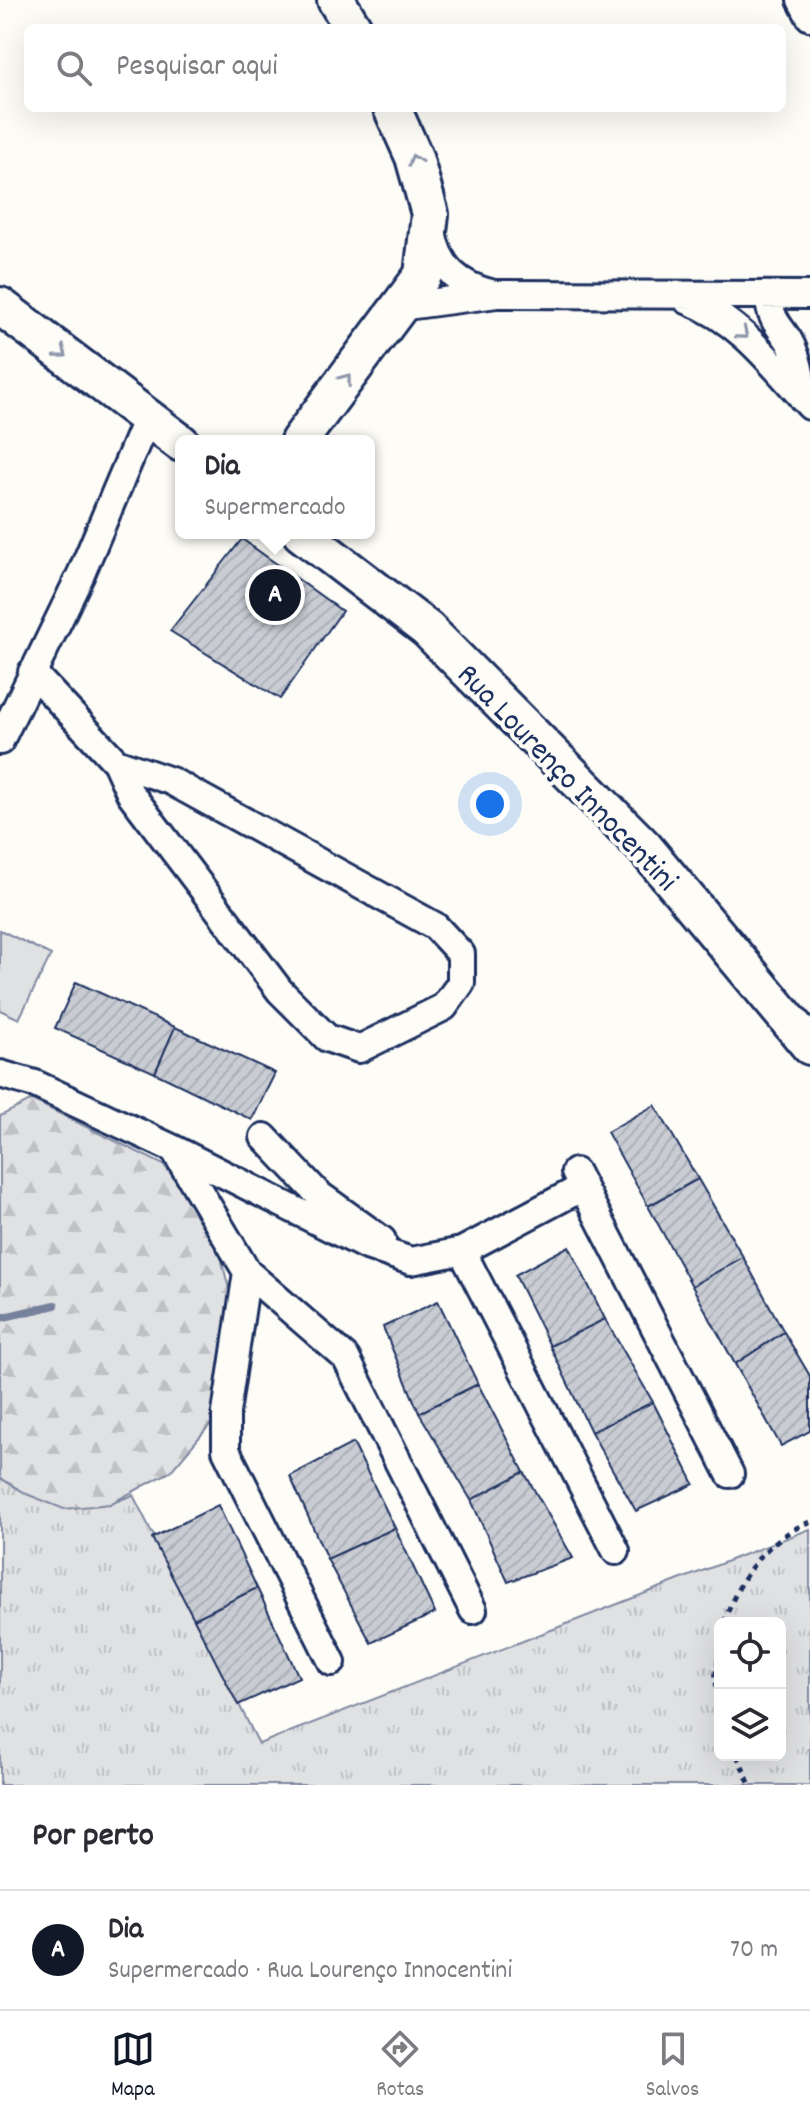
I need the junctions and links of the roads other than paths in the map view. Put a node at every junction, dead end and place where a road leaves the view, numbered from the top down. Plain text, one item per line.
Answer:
1 (336, 0) edge
2 (801, 0) edge
3 (810, 17) edge
4 (351, 24) edge
5 (394, 112) edge
6 (430, 214) junction
7 (497, 294) junction
8 (810, 295) edge
9 (676, 296) junction
10 (777, 296) junction
11 (0, 306) edge
12 (399, 307) junction
13 (807, 402) edge
14 (147, 418) junction
15 (303, 435) edge
16 (175, 439) edge
17 (310, 539) edge
18 (32, 672) junction
19 (0, 741) edge
20 (116, 762) junction
21 (810, 1046) edge
22 (0, 1074) edge
23 (264, 1137) dead end
24 (174, 1149) junction
25 (462, 1251) junction
26 (411, 1261) junction
27 (247, 1272) junction
28 (730, 1474) dead end
29 (616, 1551) dead end
30 (473, 1610) dead end
31 (332, 1662) dead end

1 - 4 main road
2 - 3 street
6 -> 5 main road
6 - 7 street
6 - 12 main road
7 - 9 street
7 - 12 street
8 - 10 street
9 - 10 street
9 -> 13 street
10 - 13 street
11 -> 14 main road
15 -> 12 main road
14 - 16 main road
14 - 18 street
17 - 21 main road, Rua Lourenço Innocentini
18 - 19 street
18 - 20 street
20 - 20 street
22 - 24 street
23 - 26 street
24 - 26 street
24 - 27 street
25 - 26 street
25 - 28 street
25 - 29 street
27 - 30 street
27 - 31 street

